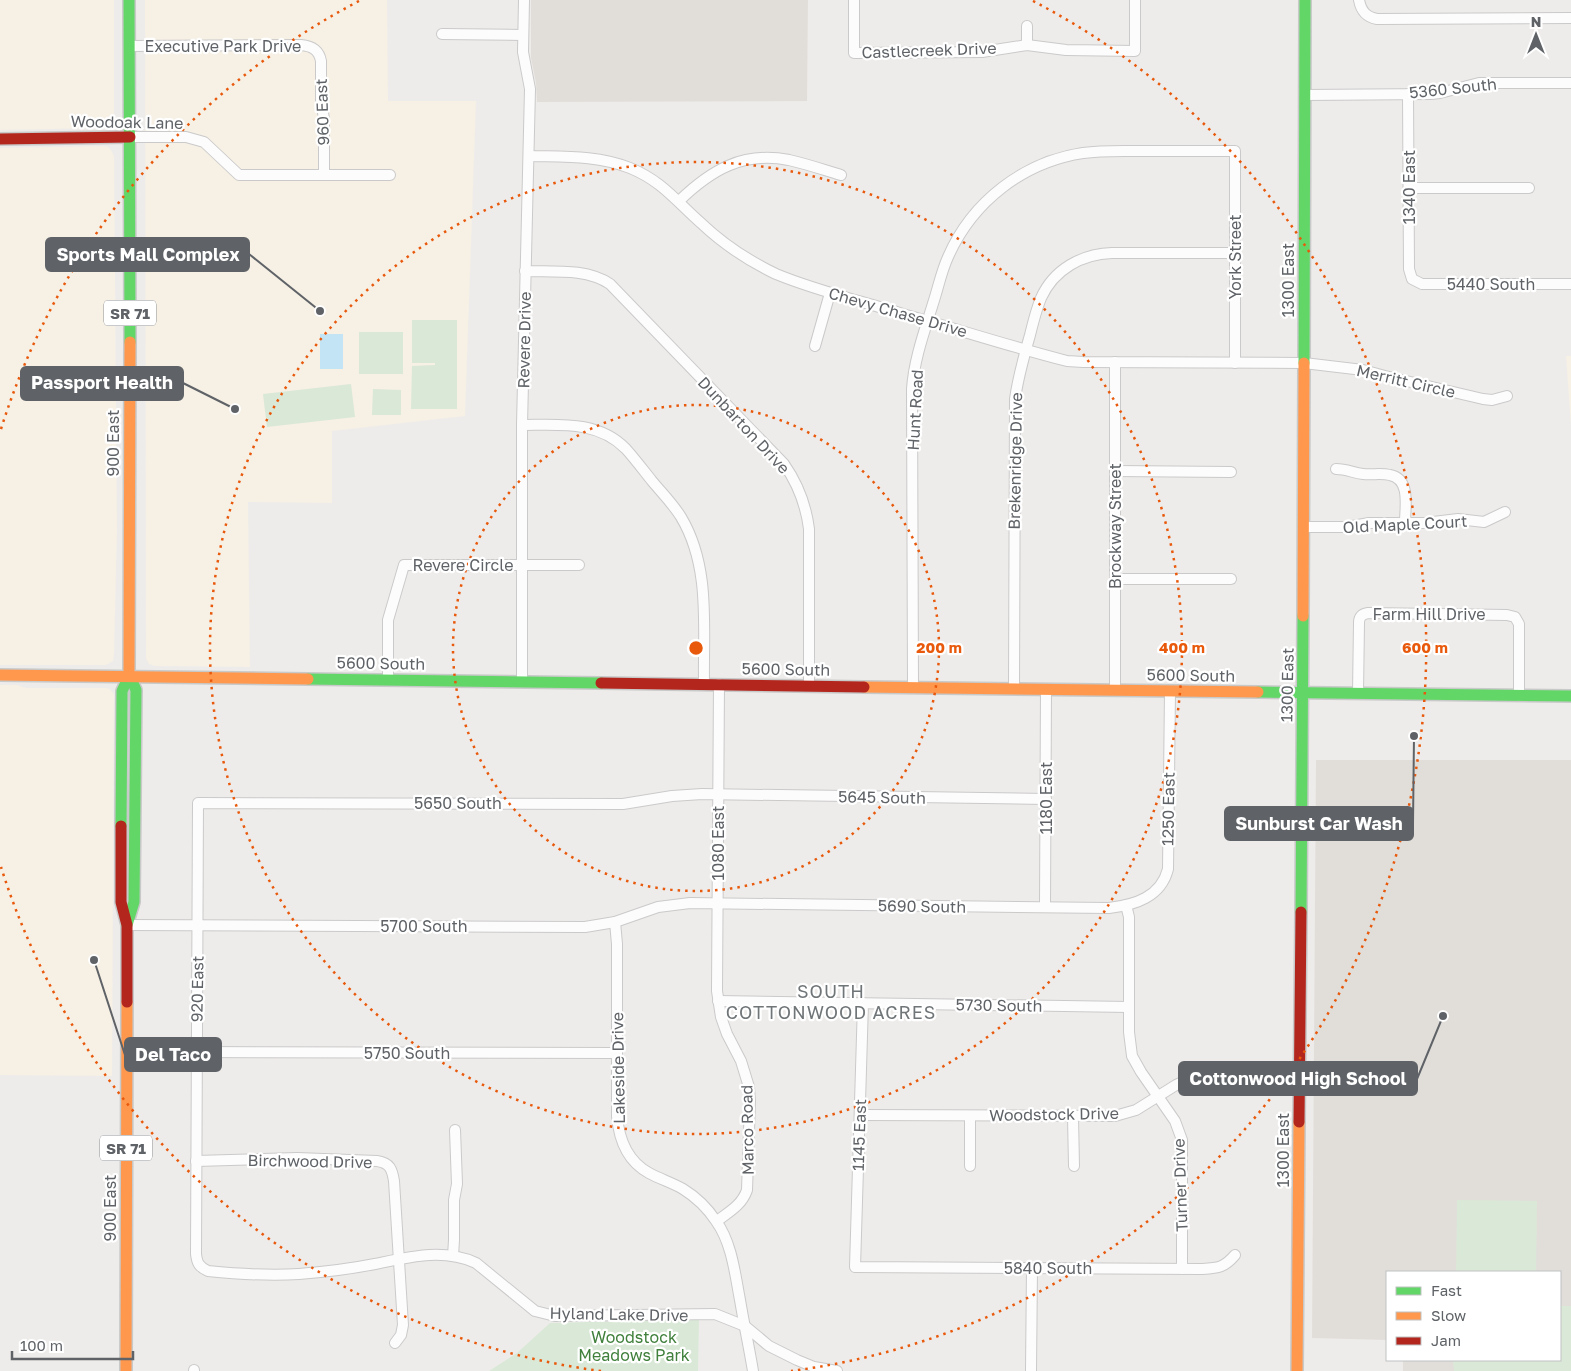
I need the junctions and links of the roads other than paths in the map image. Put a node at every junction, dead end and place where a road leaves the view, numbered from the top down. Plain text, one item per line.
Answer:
1 (129, 0) edge
2 (524, 0) edge
3 (854, 0) edge
4 (1135, 0) edge
5 (1305, 0) edge
6 (1359, 0) edge
7 (1571, 18) edge
8 (1027, 26) dead end
9 (442, 34) dead end
10 (523, 35) junction
11 (1027, 45) junction
12 (129, 46) junction
13 (316, 50) joint
14 (1571, 83) edge
15 (1408, 94) junction
16 (1305, 95) junction
17 (130, 137) junction
18 (0, 138) edge
19 (1235, 151) joint
20 (529, 156) junction
21 (324, 175) junction
22 (390, 175) dead end
23 (841, 175) dead end
24 (1409, 188) junction
25 (1529, 188) dead end
26 (679, 201) junction
27 (1235, 254) junction
28 (525, 271) junction
29 (1412, 279) joint
30 (1571, 284) edge
31 (830, 293) junction
32 (928, 321) junction
33 (815, 346) dead end
34 (1025, 349) junction
35 (1115, 362) junction
36 (1235, 363) junction
37 (1304, 363) junction
38 (1507, 396) dead end
39 (522, 425) junction
40 (1336, 469) dead end
41 (1115, 472) junction
42 (1231, 472) dead end
43 (1504, 512) dead end
44 (1406, 522) junction
45 (1304, 527) junction
46 (523, 566) junction
47 (579, 566) dead end
48 (1115, 579) junction
49 (1231, 579) dead end
50 (0, 675) edge
51 (129, 676) junction
52 (388, 680) junction
53 (522, 681) junction
54 (704, 684) junction
55 (719, 684) junction
56 (809, 686) junction
57 (913, 687) junction
58 (1014, 688) junction
59 (1046, 689) junction
60 (1115, 690) junction
61 (1170, 691) junction
62 (1303, 693) junction
63 (1358, 693) junction
64 (1519, 696) junction
65 (1571, 696) edge
66 (719, 795) junction
67 (1046, 799) junction
68 (198, 803) joint
69 (718, 903) junction
70 (1126, 905) junction
71 (1045, 908) junction
72 (614, 922) junction
73 (127, 925) junction
74 (198, 925) junction
75 (718, 1001) junction
76 (863, 1003) junction
77 (1129, 1007) junction
78 (196, 1052) junction
79 (617, 1053) junction
80 (1300, 1076) junction
81 (1158, 1096) junction
82 (860, 1115) junction
83 (970, 1116) junction
84 (1073, 1116) junction
85 (455, 1130) dead end
86 (196, 1161) junction
87 (970, 1166) dead end
88 (1074, 1166) dead end
89 (716, 1221) junction
90 (1235, 1255) dead end
91 (453, 1256) junction
92 (398, 1259) junction
93 (198, 1264) joint
94 (855, 1267) joint
95 (1032, 1268) junction
96 (1182, 1269) junction
97 (745, 1326) junction
98 (395, 1343) dead end
99 (126, 1371) edge
100 (754, 1371) edge
101 (837, 1371) edge
102 (1031, 1371) edge
103 (1297, 1371) edge

1 - 12 main road, 900 East / SR 71
2 - 10 street, Revere Drive
3 - 11 street, Castlecreek Drive
4 - 11 street, Castlecreek Drive
5 - 16 main road, 1300 East
6 - 7 street
8 - 11 street
9 - 10 street
10 - 20 street, Revere Drive
12 - 13 street, Executive Park Drive
12 - 17 main road, 900 East / SR 71
13 - 21 street, 960 East
14 - 15 street, 5360 South
15 - 16 street, 5360 South
15 - 24 street, 1340 East
16 - 37 main road, 1300 East
17 - 18 main road, Woodoak Lane
17 - 21 street, Woodoak Lane
17 - 51 main road, 900 East / SR 71
19 - 27 street, York Street
19 - 32 street, Hunt Road
20 - 26 street, Chevy Chase Drive
20 - 28 street, Revere Drive
21 - 22 street, Woodoak Lane
23 - 26 street
24 - 25 street
24 - 29 street, 1340 East
26 - 31 street, Chevy Chase Drive
27 - 34 street, Brekenridge Drive
27 - 36 street, York Street
28 - 39 street, Revere Drive
28 - 56 street, Dunbarton Drive
29 - 30 street, 5440 South
31 - 32 street, Chevy Chase Drive
31 - 33 street
32 - 34 street, Chevy Chase Drive
32 - 57 street, Hunt Road
34 - 35 street, Chevy Chase Drive
34 - 58 street, Brekenridge Drive
35 - 36 street, Chevy Chase Drive
35 - 41 street, Brockway Street
36 - 37 street, Chevy Chase Drive
37 - 38 street, Merritt Circle
37 - 45 main road, 1300 East
39 - 46 street, Revere Drive
39 - 54 street
40 - 44 street
41 - 42 street
41 - 48 street, Brockway Street
43 - 44 street, Old Maple Court
44 - 45 street, Old Maple Court
45 - 62 main road, 1300 East
46 - 47 street, Revere Circle
46 - 52 street, Revere Circle
46 - 53 street, Revere Drive
48 - 49 street
48 - 60 street, Brockway Street
50 - 51 main road, 5600 South
51 - 52 main road, 5600 South
51 - 73 main road, 900 East / SR 71
52 - 53 main road, 5600 South
53 - 54 main road, 5600 South
54 - 55 main road, 5600 South
55 - 56 main road, 5600 South
55 - 66 street, 1080 East
56 - 57 main road, 5600 South
57 - 58 main road, 5600 South
58 - 59 main road, 5600 South
59 - 60 main road, 5600 South
59 - 67 street, 1180 East
60 - 61 main road, 5600 South
61 - 62 main road, 5600 South
61 - 70 street, 1250 East
62 - 63 main road, 5600 South
62 - 80 main road, 1300 East
63 - 64 main road, 5600 South
63 - 64 street, Farm Hill Drive
64 - 65 main road, 5600 South
66 - 67 street, 5645 South
66 - 68 street, 5650 South
66 - 69 street, 1080 East
67 - 71 street, 1180 East
68 - 74 street, 920 East
69 - 71 street, 5690 South
69 - 72 street, 5700 South
69 - 75 street, 1080 East
70 - 71 street, 5690 South
70 - 77 street, Turner Drive
72 - 74 street, 5700 South
72 - 79 street, Lakeside Drive
73 - 74 street, 5700 South
73 - 99 main road, 900 East / SR 71
74 - 78 street, 920 East
75 - 76 street, 5730 South
75 - 89 street, Marco Road
76 - 77 street, 5730 South
76 - 82 street, 1145 East
77 - 81 street, Turner Drive
78 - 79 street, 5750 South
78 - 86 street, 920 East
79 - 89 street, Lakeside Drive
80 - 81 street, Woodstock Drive
80 - 103 main road, 1300 East
81 - 84 street, Woodstock Drive
81 - 96 street, Turner Drive
82 - 83 street, Woodstock Drive
82 - 94 street, 1145 East
83 - 84 street, Woodstock Drive
83 - 87 street
84 - 88 street
85 - 91 street
86 - 92 street, Birchwood Drive
86 - 93 street, 920 East
89 - 97 street, Lakeside Drive
90 - 96 street, 5840 South
91 - 92 street, Hyland Lake Drive
91 - 97 street, Hyland Lake Drive
92 - 93 street, Hyland Lake Drive
92 - 98 street, Birchwood Drive
94 - 95 street, 5840 South
95 - 96 street, 5840 South
95 - 102 street
97 - 100 street, Lakeside Drive
97 - 101 street, Hyland Lake Drive

